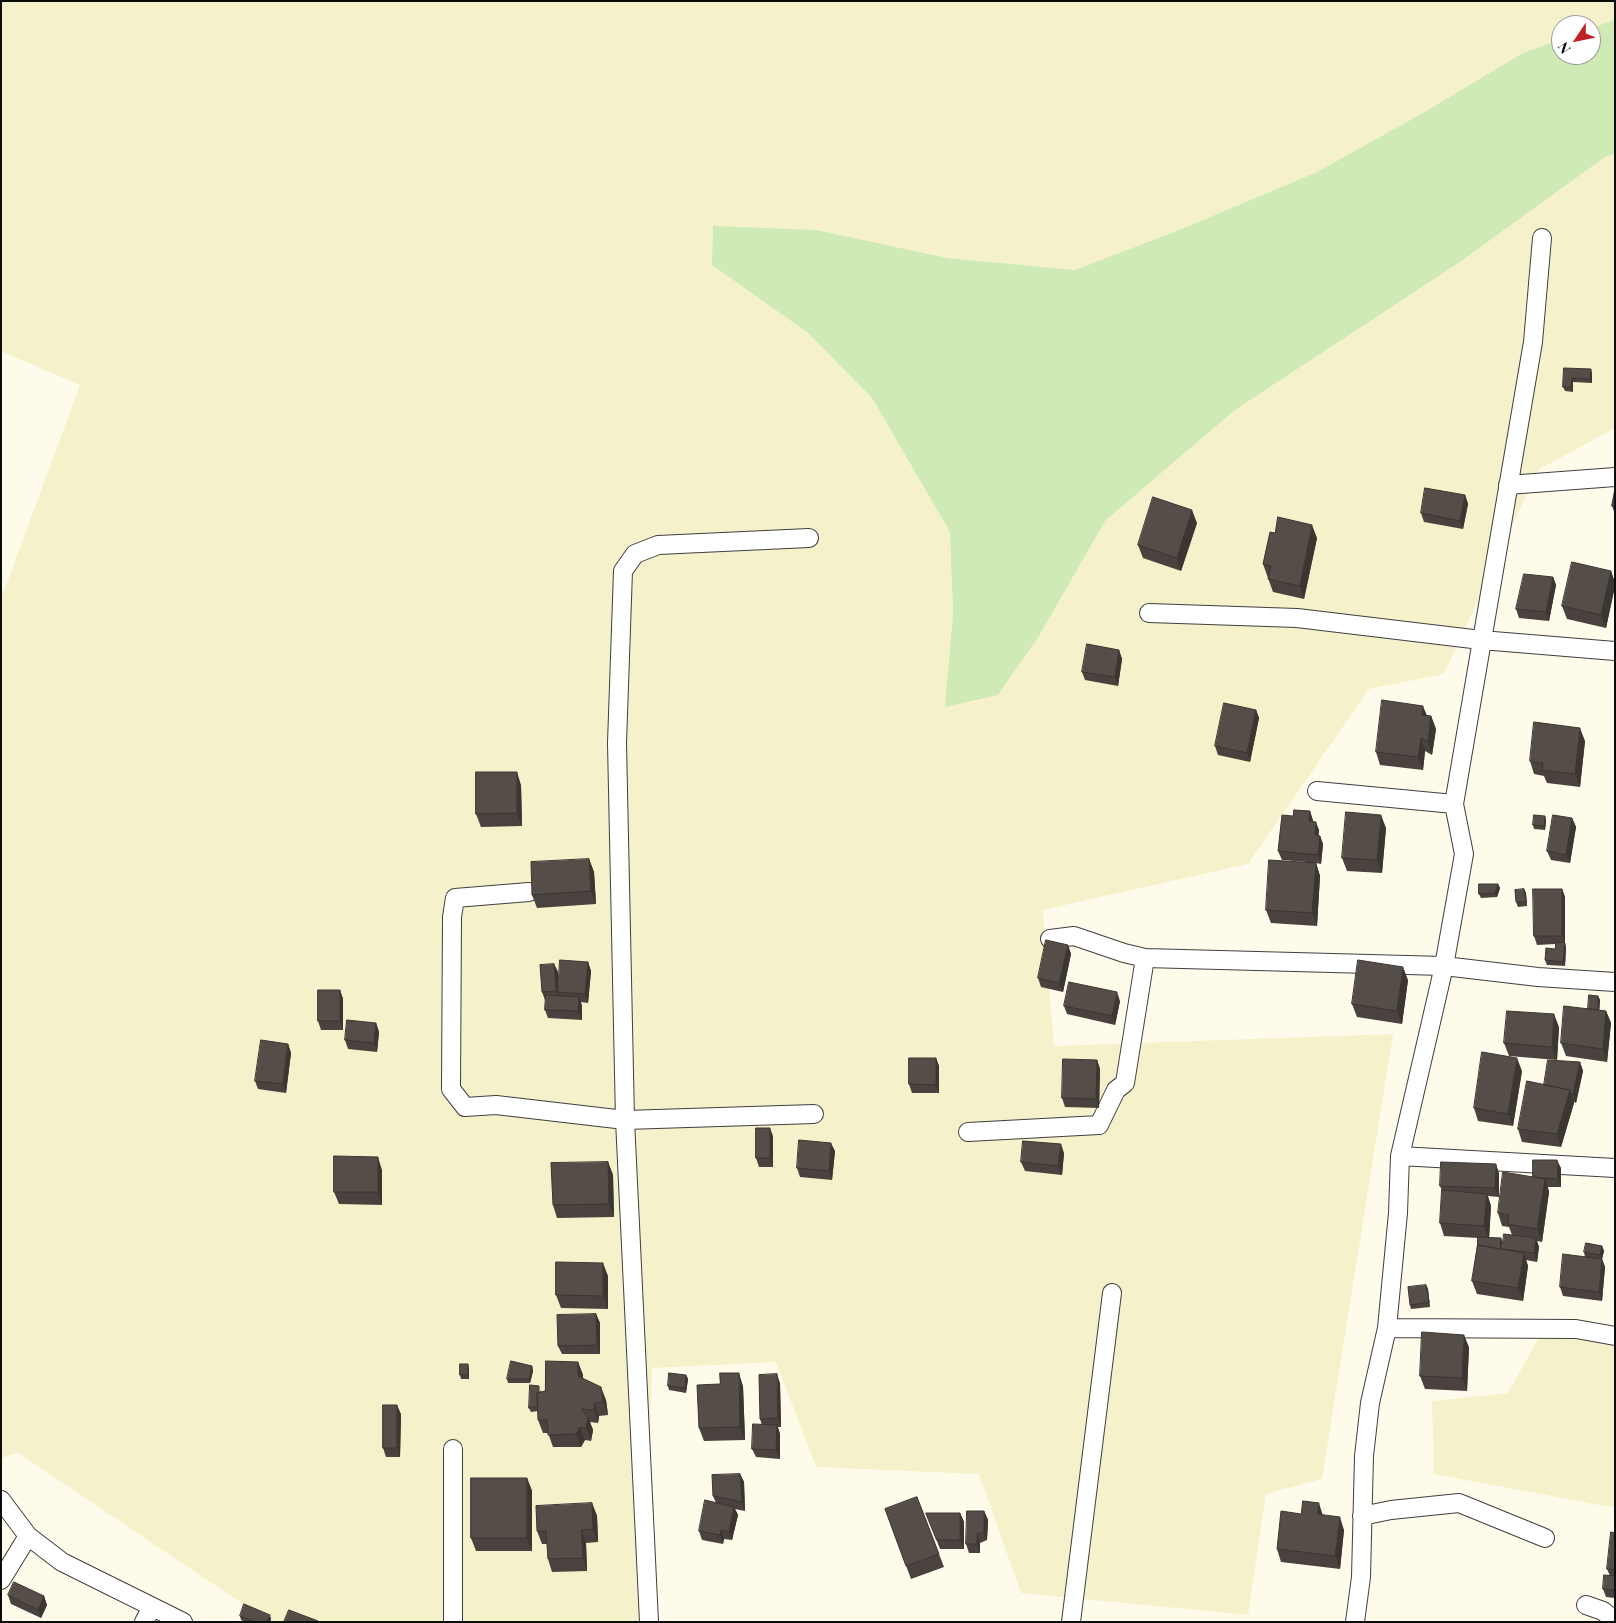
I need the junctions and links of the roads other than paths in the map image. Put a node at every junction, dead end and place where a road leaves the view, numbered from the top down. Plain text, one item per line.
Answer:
1 (1542, 238) dead end
2 (1615, 477) edge
3 (1508, 485) junction
4 (809, 538) dead end
5 (1149, 613) dead end
6 (1481, 640) junction
7 (1615, 651) edge
8 (1317, 790) dead end
9 (1454, 804) junction
10 (529, 892) dead end
11 (1050, 939) edge
12 (1144, 958) junction
13 (1444, 966) junction
14 (1615, 982) edge
15 (814, 1114) dead end
16 (625, 1120) junction
17 (968, 1132) dead end
18 (1400, 1156) junction
19 (1615, 1168) edge
20 (1112, 1293) dead end
21 (1387, 1328) junction
22 (1615, 1336) edge
23 (453, 1449) dead end
24 (1, 1500) edge
25 (1362, 1516) junction
26 (28, 1536) junction
27 (1545, 1538) dead end
28 (1, 1580) edge
29 (1586, 1605) dead end
30 (148, 1614) edge
31 (1615, 1621) edge
32 (183, 1622) edge
33 (453, 1622) edge
34 (649, 1622) edge
35 (1071, 1622) edge
36 (1355, 1622) edge

1 - 3 street
2 - 3 street
3 - 6 street
4 - 16 street
5 - 6 street
6 - 7 street
6 - 9 street
8 - 9 street
9 - 13 street
10 - 16 street
11 - 12 street
12 - 13 street
12 - 17 street
13 - 14 street
13 - 18 street
15 - 16 street
16 - 34 street
18 - 19 street
18 - 21 street
20 - 35 street
21 - 22 street
21 - 25 street
23 - 33 street
24 - 26 street
25 - 27 street
25 - 36 street
26 - 28 street
26 - 30 street
29 - 31 street
30 - 32 street

